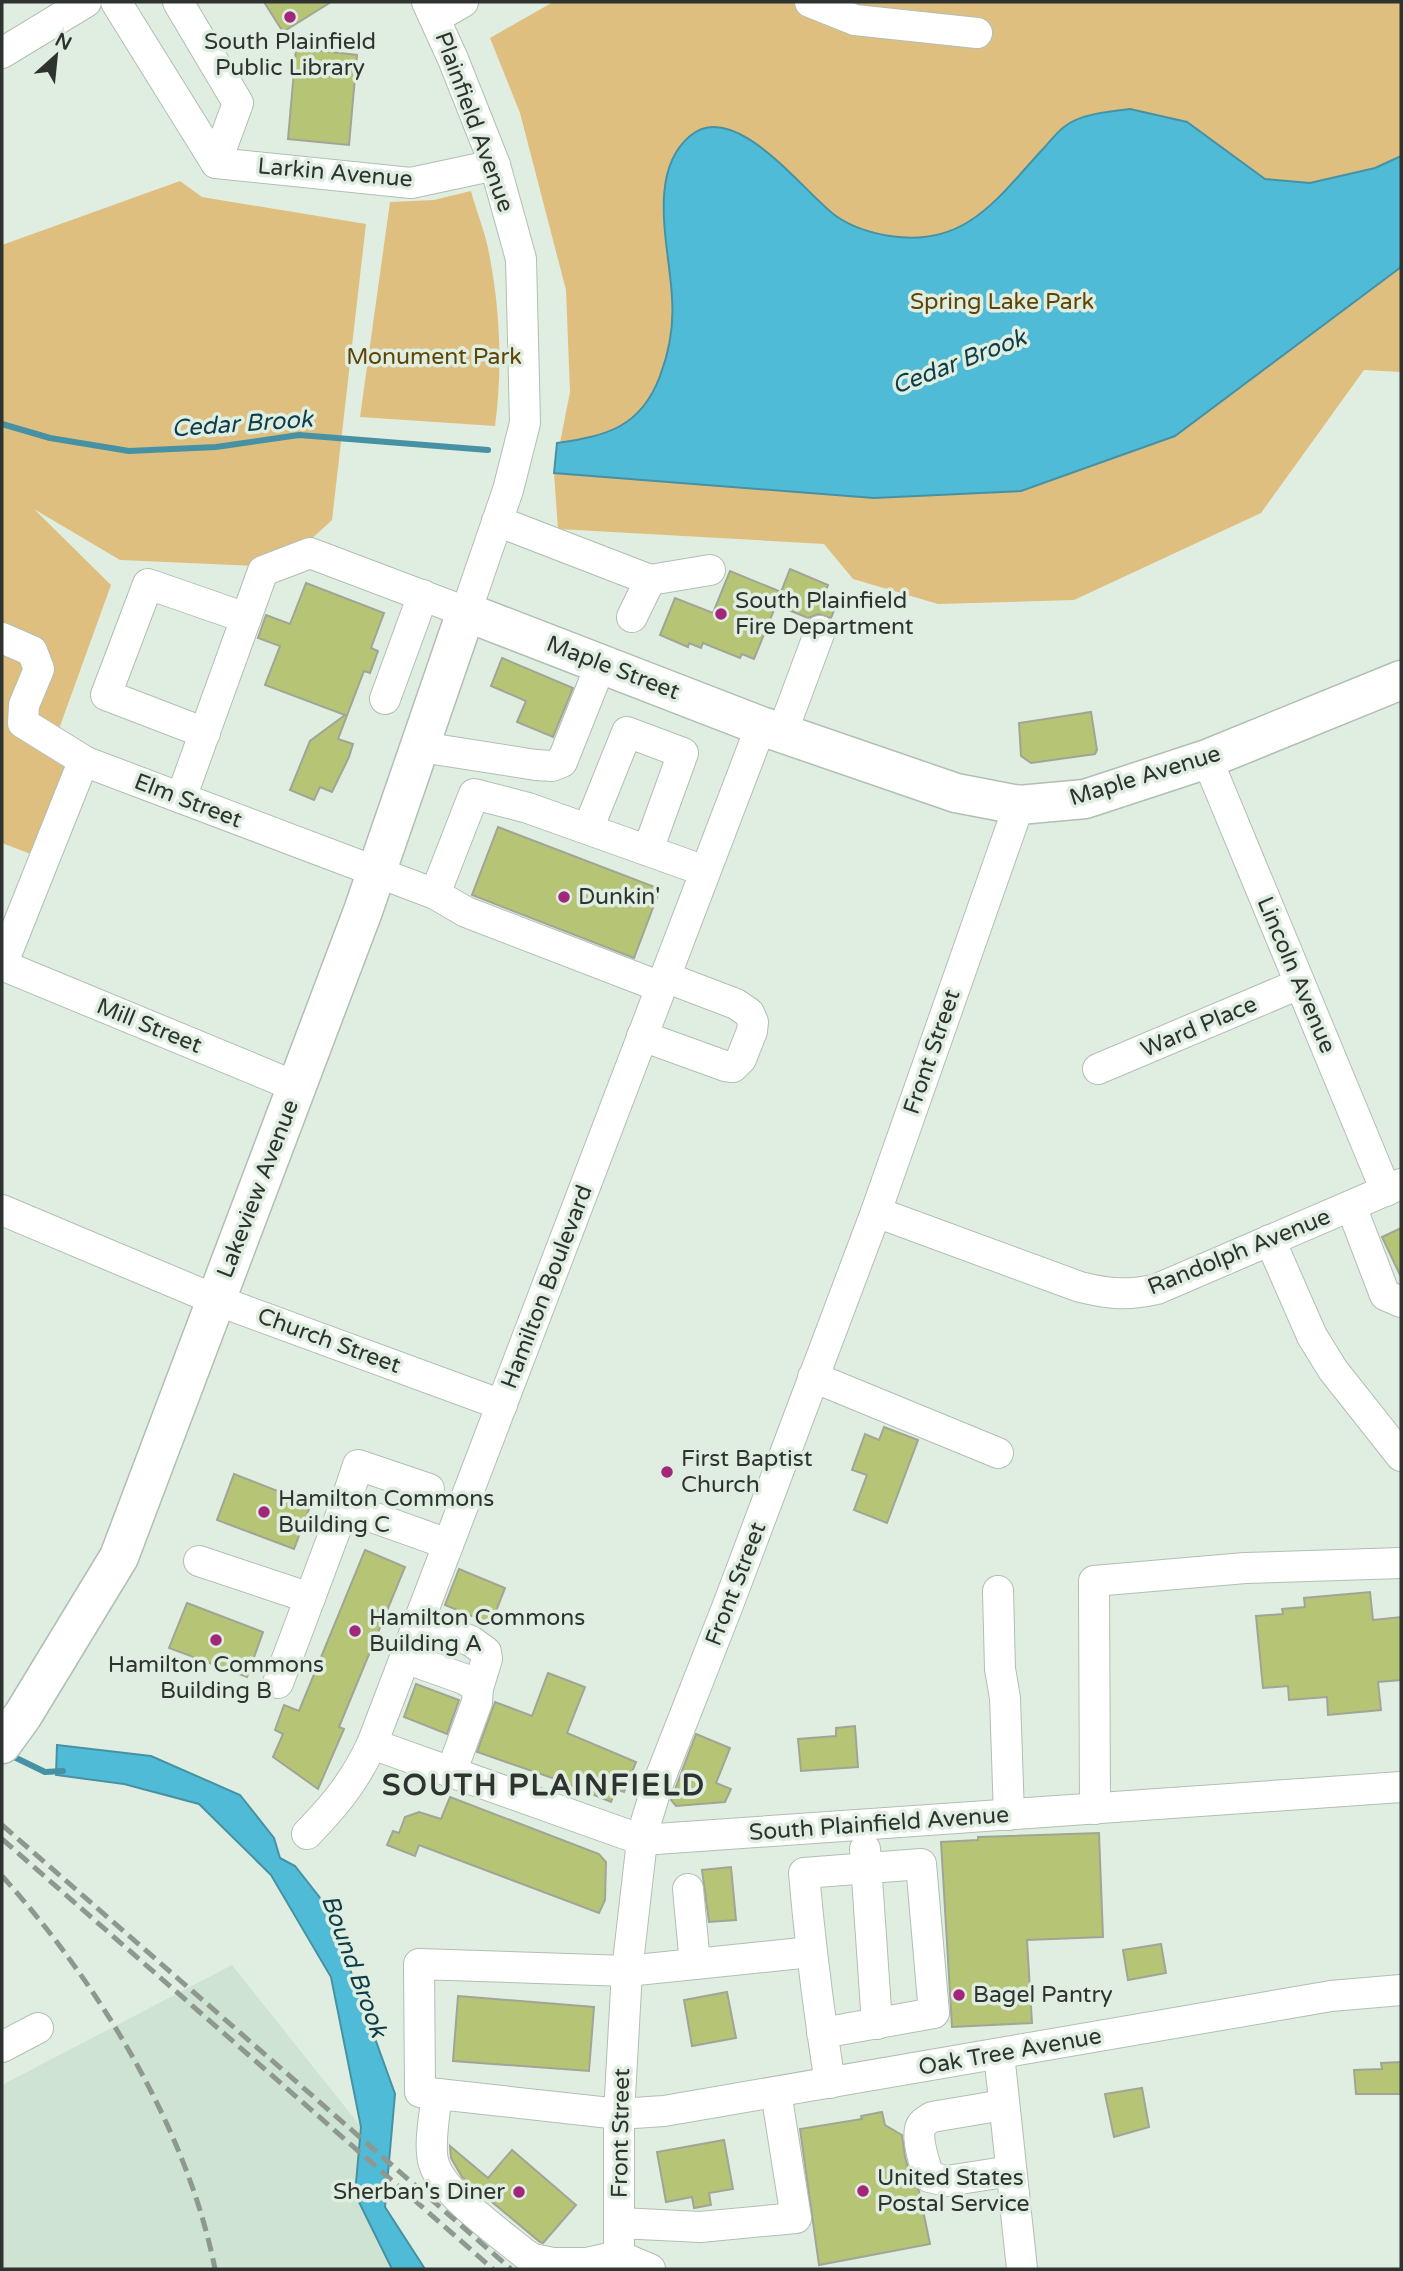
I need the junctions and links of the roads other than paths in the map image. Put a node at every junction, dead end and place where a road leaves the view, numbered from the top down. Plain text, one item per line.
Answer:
1 (86, 2) edge
2 (117, 2) edge
3 (178, 2) edge
4 (463, 2) edge
5 (810, 2) edge
6 (431, 10) edge
7 (977, 33) dead end
8 (2, 53) edge
9 (216, 163) junction
10 (495, 165) junction
11 (497, 521) junction
12 (710, 570) dead end
13 (650, 580) junction
14 (423, 595) junction
15 (466, 612) junction
16 (632, 617) dead end
17 (246, 618) junction
18 (820, 631) dead end
19 (2, 638) edge
20 (601, 664) junction
21 (1401, 680) edge
22 (385, 699) dead end
23 (13, 700) edge
24 (771, 729) junction
25 (205, 733) junction
26 (420, 744) junction
27 (1206, 759) junction
28 (86, 762) junction
29 (181, 798) junction
30 (1019, 805) junction
31 (588, 829) junction
32 (648, 850) junction
33 (705, 871) junction
34 (376, 873) junction
35 (435, 894) junction
36 (2, 965) edge
37 (663, 982) junction
38 (1299, 984) junction
39 (642, 1036) junction
40 (1098, 1069) dead end
41 (297, 1087) junction
42 (1393, 1187) edge
43 (1351, 1206) junction
44 (2, 1210) edge
45 (876, 1212) junction
46 (1270, 1241) junction
47 (216, 1300) junction
48 (1401, 1302) edge
49 (813, 1377) junction
50 (502, 1405) junction
51 (998, 1453) dead end
52 (1401, 1456) edge
53 (429, 1489) dead end
54 (344, 1507) junction
55 (449, 1544) junction
56 (199, 1561) dead end
57 (1401, 1563) edge
58 (998, 1591) dead end
59 (310, 1598) junction
60 (419, 1621) junction
61 (405, 1658) junction
62 (278, 1683) dead end
63 (478, 1688) junction
64 (12, 1730) edge
65 (372, 1744) junction
66 (451, 1773) junction
67 (1401, 1787) edge
68 (1095, 1809) junction
69 (1009, 1815) junction
70 (863, 1825) junction
71 (307, 1834) dead end
72 (642, 1840) junction
73 (867, 1868) junction
74 (688, 1889) dead end
75 (811, 1952) junction
76 (695, 1964) junction
77 (627, 1971) junction
78 (1401, 1990) edge
79 (877, 2024) junction
80 (38, 2028) dead end
81 (822, 2033) junction
82 (2, 2047) edge
83 (999, 2054) junction
84 (830, 2082) junction
85 (776, 2092) junction
86 (437, 2094) junction
87 (1003, 2105) junction
88 (619, 2115) junction
89 (1011, 2171) junction
90 (620, 2223) junction
91 (619, 2263) edge
92 (650, 2269) edge
93 (1022, 2269) edge

1 - 8 street
2 - 9 street
3 - 9 street
4 - 6 street
5 - 7 street
6 - 10 street, Plainfield Avenue
9 - 10 street, Larkin Avenue
10 - 11 street, Plainfield Avenue
11 - 13 street
11 - 15 street, Plainfield Avenue
12 - 13 street
13 - 16 street
14 - 15 street
14 - 17 street
14 - 22 street
15 - 20 main road, Maple Street
15 - 26 main road, Lakeview Avenue
17 - 25 street
17 - 25 street
18 - 24 street, Hamilton Boulevard
19 - 23 street
20 - 24 main road, Maple Street
20 - 26 street
21 - 27 main road, Maple Avenue
23 - 28 street, Elm Street
24 - 30 main road, Maple Avenue
24 - 33 street, Hamilton Boulevard
25 - 29 street
26 - 34 main road, Lakeview Avenue
27 - 30 main road, Maple Avenue
27 - 38 street, Lincoln Avenue
28 - 29 street, Elm Street
28 - 36 street
29 - 34 street, Elm Street
30 - 45 street, Front Street
31 - 32 street
31 - 32 street
31 - 35 street
32 - 33 street
33 - 37 street, Hamilton Boulevard
34 - 35 street, Elm Street
34 - 41 main road, Lakeview Avenue
35 - 37 street, Elm Street
36 - 41 street, Mill Street
37 - 39 street, Hamilton Boulevard
37 - 39 street, Elm Street
38 - 40 street, Ward Place
38 - 42 street, Lincoln Avenue
39 - 50 street, Hamilton Boulevard
41 - 47 main road, Lakeview Avenue
42 - 43 street, Randolph Avenue
43 - 46 street, Randolph Avenue
43 - 48 street
44 - 47 street, Church Street
45 - 46 street, Randolph Avenue
45 - 49 street, Front Street
46 - 52 street
47 - 50 street, Church Street
47 - 64 main road, Lakeview Avenue
49 - 51 street
49 - 72 street, Front Street
50 - 55 street, Hamilton Boulevard
53 - 54 street
54 - 55 street
54 - 59 street
55 - 60 street, Hamilton Boulevard
56 - 59 street
57 - 68 street
58 - 69 street
59 - 62 street
60 - 61 street, Hamilton Boulevard
60 - 63 street
61 - 63 street
61 - 65 street, Hamilton Boulevard
63 - 66 street
65 - 66 street, South Plainfield Avenue
65 - 71 street, Hamilton Boulevard
66 - 72 street, South Plainfield Avenue
67 - 68 street, South Plainfield Avenue
68 - 69 street, South Plainfield Avenue
69 - 70 street, South Plainfield Avenue
70 - 72 street, South Plainfield Avenue
70 - 73 street
72 - 77 street, Front Street
73 - 75 street
73 - 79 street
73 - 79 street
74 - 76 street
75 - 76 street
75 - 81 street
76 - 77 street
77 - 86 street
77 - 88 street, Front Street
78 - 83 street, Oak Tree Avenue
79 - 81 street
80 - 82 street
81 - 84 street
83 - 84 street, Oak Tree Avenue
83 - 87 street
84 - 85 street, Oak Tree Avenue
85 - 88 street, Oak Tree Avenue
85 - 90 street
86 - 88 street, Oak Tree Avenue
86 - 91 street
87 - 89 street
87 - 89 street
88 - 90 street, Front Street
89 - 93 street
90 - 91 street, Front Street
91 - 92 street

